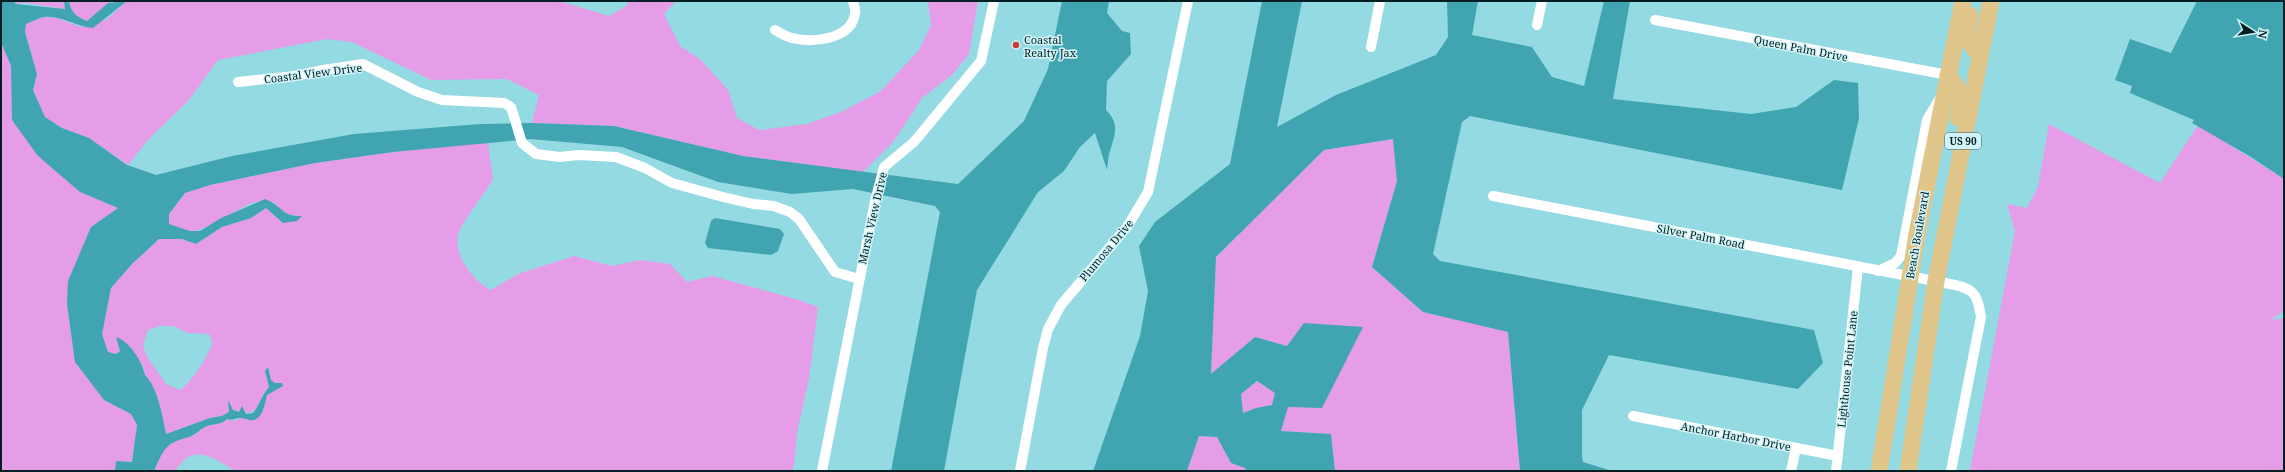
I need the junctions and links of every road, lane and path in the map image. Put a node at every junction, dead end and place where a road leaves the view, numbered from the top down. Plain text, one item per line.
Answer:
1 (853, 1) edge
2 (994, 1) edge
3 (1188, 1) edge
4 (1380, 1) edge
5 (1542, 1) edge
6 (1962, 1) edge
7 (1973, 1) edge
8 (1991, 1) edge
9 (1655, 20) dead end
10 (1537, 25) dead end
11 (775, 30) dead end
12 (1371, 47) dead end
13 (1980, 55) junction
14 (238, 82) dead end
15 (1946, 82) junction
16 (1492, 196) dead end
17 (1944, 236) junction
18 (1858, 267) junction
19 (1878, 271) junction
20 (1910, 277) junction
21 (859, 279) junction
22 (1936, 281) junction
23 (1633, 416) dead end
24 (1796, 448) junction
25 (1838, 456) junction
26 (822, 471) edge
27 (1020, 471) edge
28 (1791, 471) edge
29 (1836, 471) edge
30 (1879, 471) edge
31 (1908, 471) edge
32 (1951, 471) edge

1 - 11 street
2 - 21 street, Marsh View Drive
3 - 27 street, Plumosa Drive
4 - 12 street
5 - 10 street
6 - 15 highway, Beach Boulevard / US 90
7 - 13 highway
8 - 13 highway, US 90
9 - 15 street, Queen Palm Drive
13 - 17 highway, US 90
14 - 21 street, Coastal View Drive
15 - 17 highway
15 - 19 street
15 - 20 highway, Beach Boulevard / US 90
16 - 18 street, Silver Palm Road
17 - 22 highway, US 90
18 - 19 street, Silver Palm Road
18 - 25 street, Lighthouse Point Lane
19 - 20 street, Silver Palm Road
20 - 22 street, Silver Palm Road
20 - 30 highway, Beach Boulevard / US 90
21 - 26 street, Marsh View Drive
22 - 31 highway, US 90
22 - 32 street, Silver Palm Road
23 - 24 street, Anchor Harbor Drive
24 - 25 street, Anchor Harbor Drive
24 - 28 street
25 - 29 street, Lighthouse Point Lane

